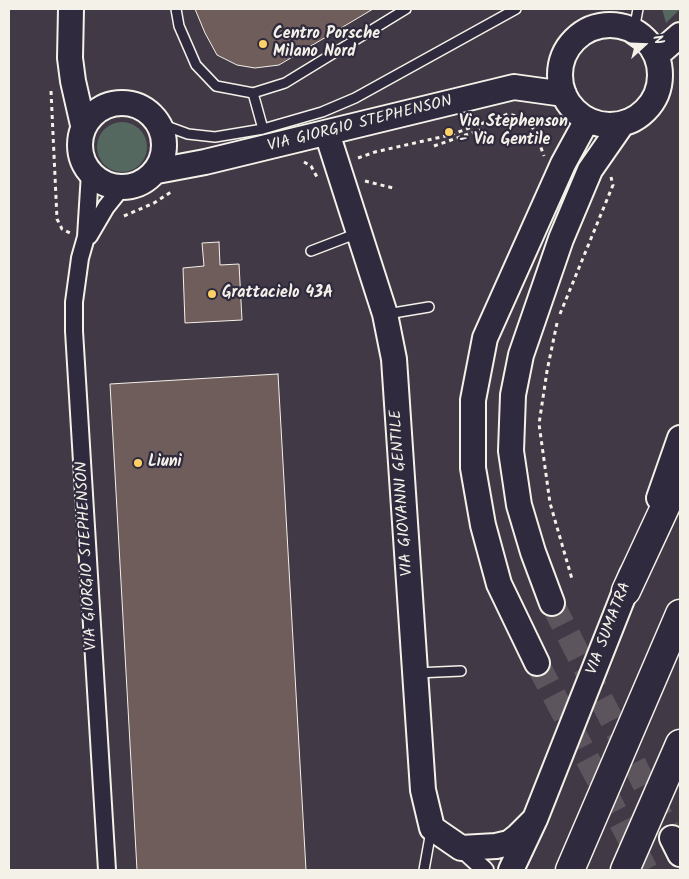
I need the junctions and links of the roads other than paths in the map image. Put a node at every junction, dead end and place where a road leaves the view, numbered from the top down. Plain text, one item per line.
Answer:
1 (72, 9) edge
2 (176, 9) edge
3 (406, 9) edge
4 (516, 9) edge
5 (636, 19) edge
6 (680, 35) edge
7 (657, 55) junction
8 (253, 93) junction
9 (564, 94) junction
10 (587, 120) junction
11 (158, 123) junction
12 (622, 124) junction
13 (83, 125) junction
14 (263, 129) junction
15 (327, 133) junction
16 (157, 171) junction
17 (90, 173) junction
18 (122, 187) junction
19 (358, 233) junction
20 (85, 242) junction
21 (311, 251) dead end
22 (428, 307) dead end
23 (386, 314) junction
24 (680, 438) edge
25 (680, 475) edge
26 (626, 591) junction
27 (552, 604) tunnel mouth
28 (680, 614) edge
29 (536, 664) tunnel mouth
30 (461, 670) dead end
31 (415, 673) junction
32 (680, 744) edge
33 (535, 818) junction
34 (432, 828) junction
35 (461, 848) junction
36 (107, 870) edge
37 (419, 870) edge
38 (424, 870) edge
39 (485, 870) edge
40 (511, 870) edge
41 (570, 870) edge
42 (626, 870) edge

1 - 13 street
2 - 8 lane
3 - 8 lane
4 - 14 lane, VIA GIORGIO STEPHENSON
5 - 7 street
5 - 9 street
6 - 7 street
7 - 12 street
8 - 14 lane
9 - 10 street
9 - 15 street, VIA GIORGIO STEPHENSON
10 - 12 street
10 - 29 street
11 - 13 street
11 - 14 lane, VIA GIORGIO STEPHENSON
11 - 16 street
12 - 27 street
13 - 17 street
15 - 16 street, VIA GIORGIO STEPHENSON
15 - 19 street, VIA GIOVANNI GENTILE
16 - 18 street
17 - 18 street
17 - 20 street, VIA GIORGIO STEPHENSON
18 - 20 street, VIA GIORGIO STEPHENSON
19 - 21 lane
19 - 23 street, VIA GIOVANNI GENTILE
20 - 36 street, VIA GIORGIO STEPHENSON
22 - 23 lane
23 - 31 street, VIA GIOVANNI GENTILE
24 - 26 street, VIA SUMATRA
25 - 26 highway
26 - 33 street, VIA SUMATRA
28 - 41 highway
30 - 31 lane
31 - 34 street, VIA GIOVANNI GENTILE
32 - 42 highway
33 - 35 street
33 - 40 street, VIA SUMATRA
34 - 35 street
34 - 38 lane, VIA GIOVANNI GENTILE
35 - 39 street
37 - 38 lane

